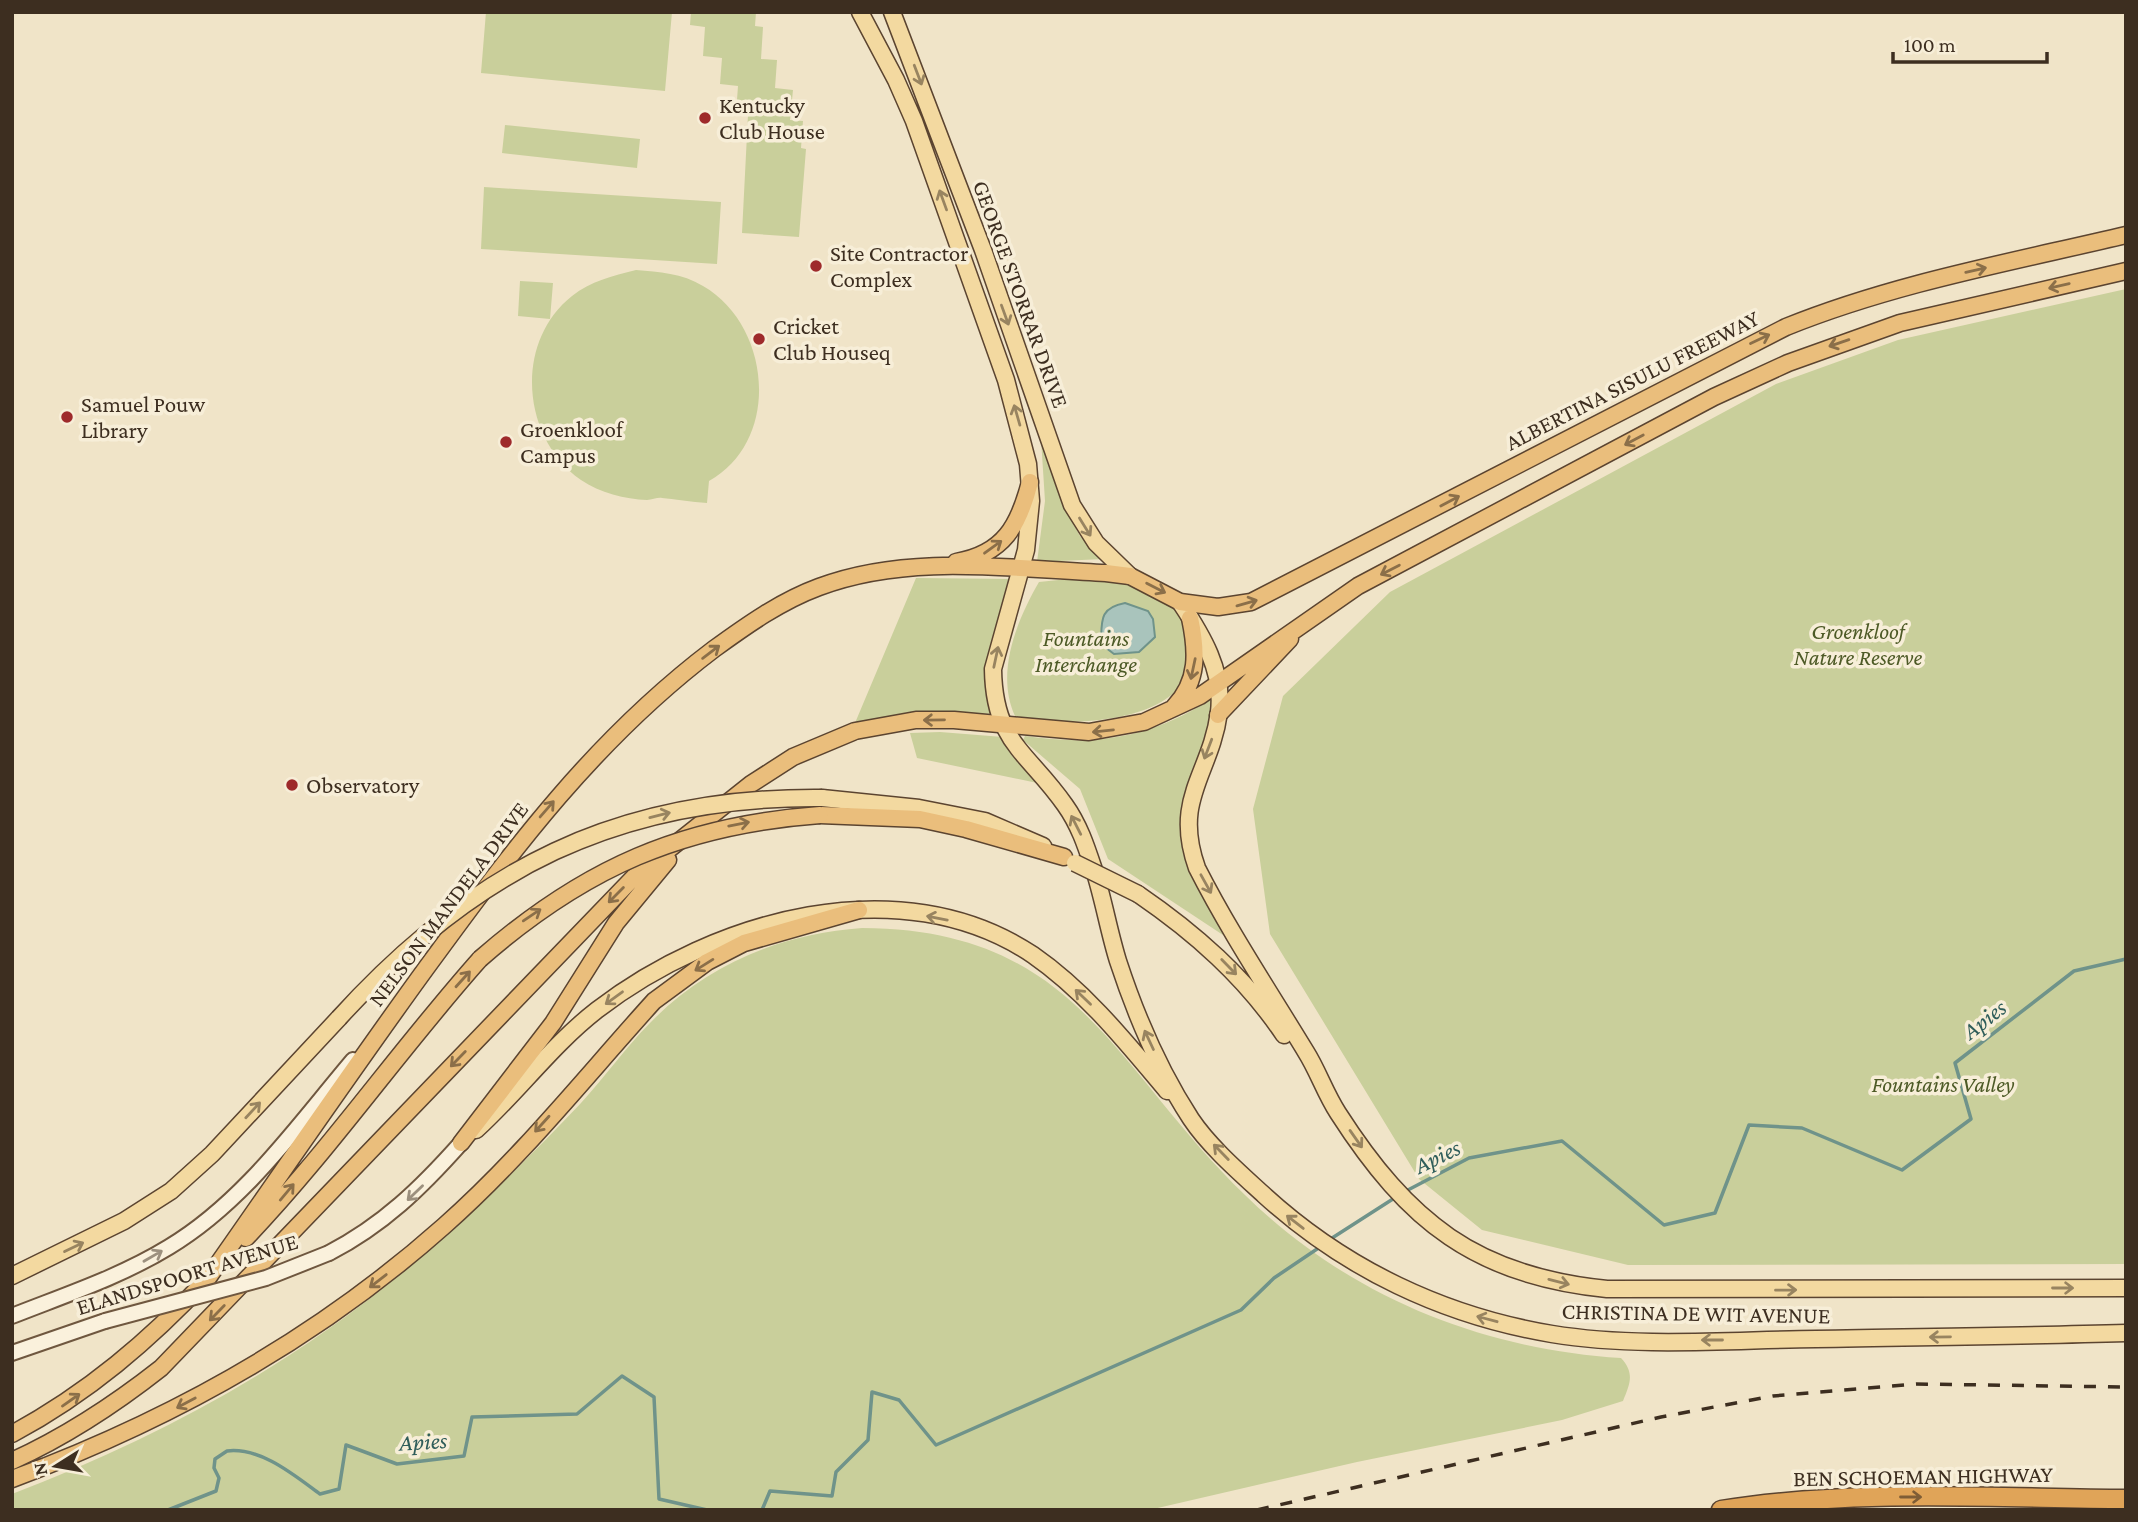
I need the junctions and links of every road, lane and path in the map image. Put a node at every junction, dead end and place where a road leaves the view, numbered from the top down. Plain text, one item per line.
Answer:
1 (860, 12) edge
2 (892, 12) edge
3 (2126, 235) edge
4 (2126, 271) edge
5 (1030, 482) junction
6 (929, 566) junction
7 (1022, 569) junction
8 (1130, 576) junction
9 (1180, 603) junction
10 (1190, 618) junction
11 (1305, 621) junction
12 (1217, 683) junction
13 (1168, 713) junction
14 (1219, 715) junction
15 (1002, 724) junction
16 (821, 806) junction
17 (705, 819) junction
18 (1069, 860) joint
19 (859, 910) junction
20 (403, 1000) junction
21 (1320, 1082) junction
22 (1192, 1122) junction
23 (461, 1143) junction
24 (12, 1276) edge
25 (208, 1278) junction
26 (2126, 1288) edge
27 (12, 1316) edge
28 (2126, 1333) edge
29 (2008, 1336) junction
30 (2126, 1340) edge
31 (12, 1353) edge
32 (12, 1434) edge
33 (12, 1461) edge
34 (12, 1479) edge
35 (2126, 1499) edge
36 (1721, 1510) edge

5 -> 1 main road, GEORGE STORRAR DRIVE
2 -> 8 main road, GEORGE STORRAR DRIVE
9 -> 3 highway, ALBERTINA SISULU FREEWAY
4 -> 11 highway
6 -> 5 highway
5 - 7 main road, GEORGE STORRAR DRIVE
6 - 7 highway, NELSON MANDELA DRIVE
20 -> 6 highway, NELSON MANDELA DRIVE
7 - 8 highway
15 -> 7 main road
8 -> 9 highway
9 - 10 main road
10 - 12 main road, CHRISTINA DE WIT AVENUE
10 -> 13 highway
11 - 12 highway
11 - 14 highway
12 - 13 highway
12 - 14 main road, CHRISTINA DE WIT AVENUE
13 -> 15 highway
14 -> 21 main road, CHRISTINA DE WIT AVENUE
15 -> 17 highway
22 -> 15 main road, CHRISTINA DE WIT AVENUE
16 - 18 highway
24 -> 16 main road, bridge
25 -> 16 highway, bridge
17 - 23 highway
17 -> 33 highway
18 -> 21 main road, bridge
22 -> 19 main road
19 -> 23 main road
19 -> 34 highway
20 - 25 highway, NELSON MANDELA DRIVE
27 -> 20 main road, ELANDSPOORT AVENUE
21 -> 26 main road, CHRISTINA DE WIT AVENUE
29 -> 22 main road, CHRISTINA DE WIT AVENUE
23 -> 31 main road, ELANDSPOORT AVENUE, bridge
32 -> 25 highway, NELSON MANDELA DRIVE
28 - 29 main road, CHRISTINA DE WIT AVENUE
29 - 30 main road
36 -> 35 highway, BEN SCHOEMAN HIGHWAY

